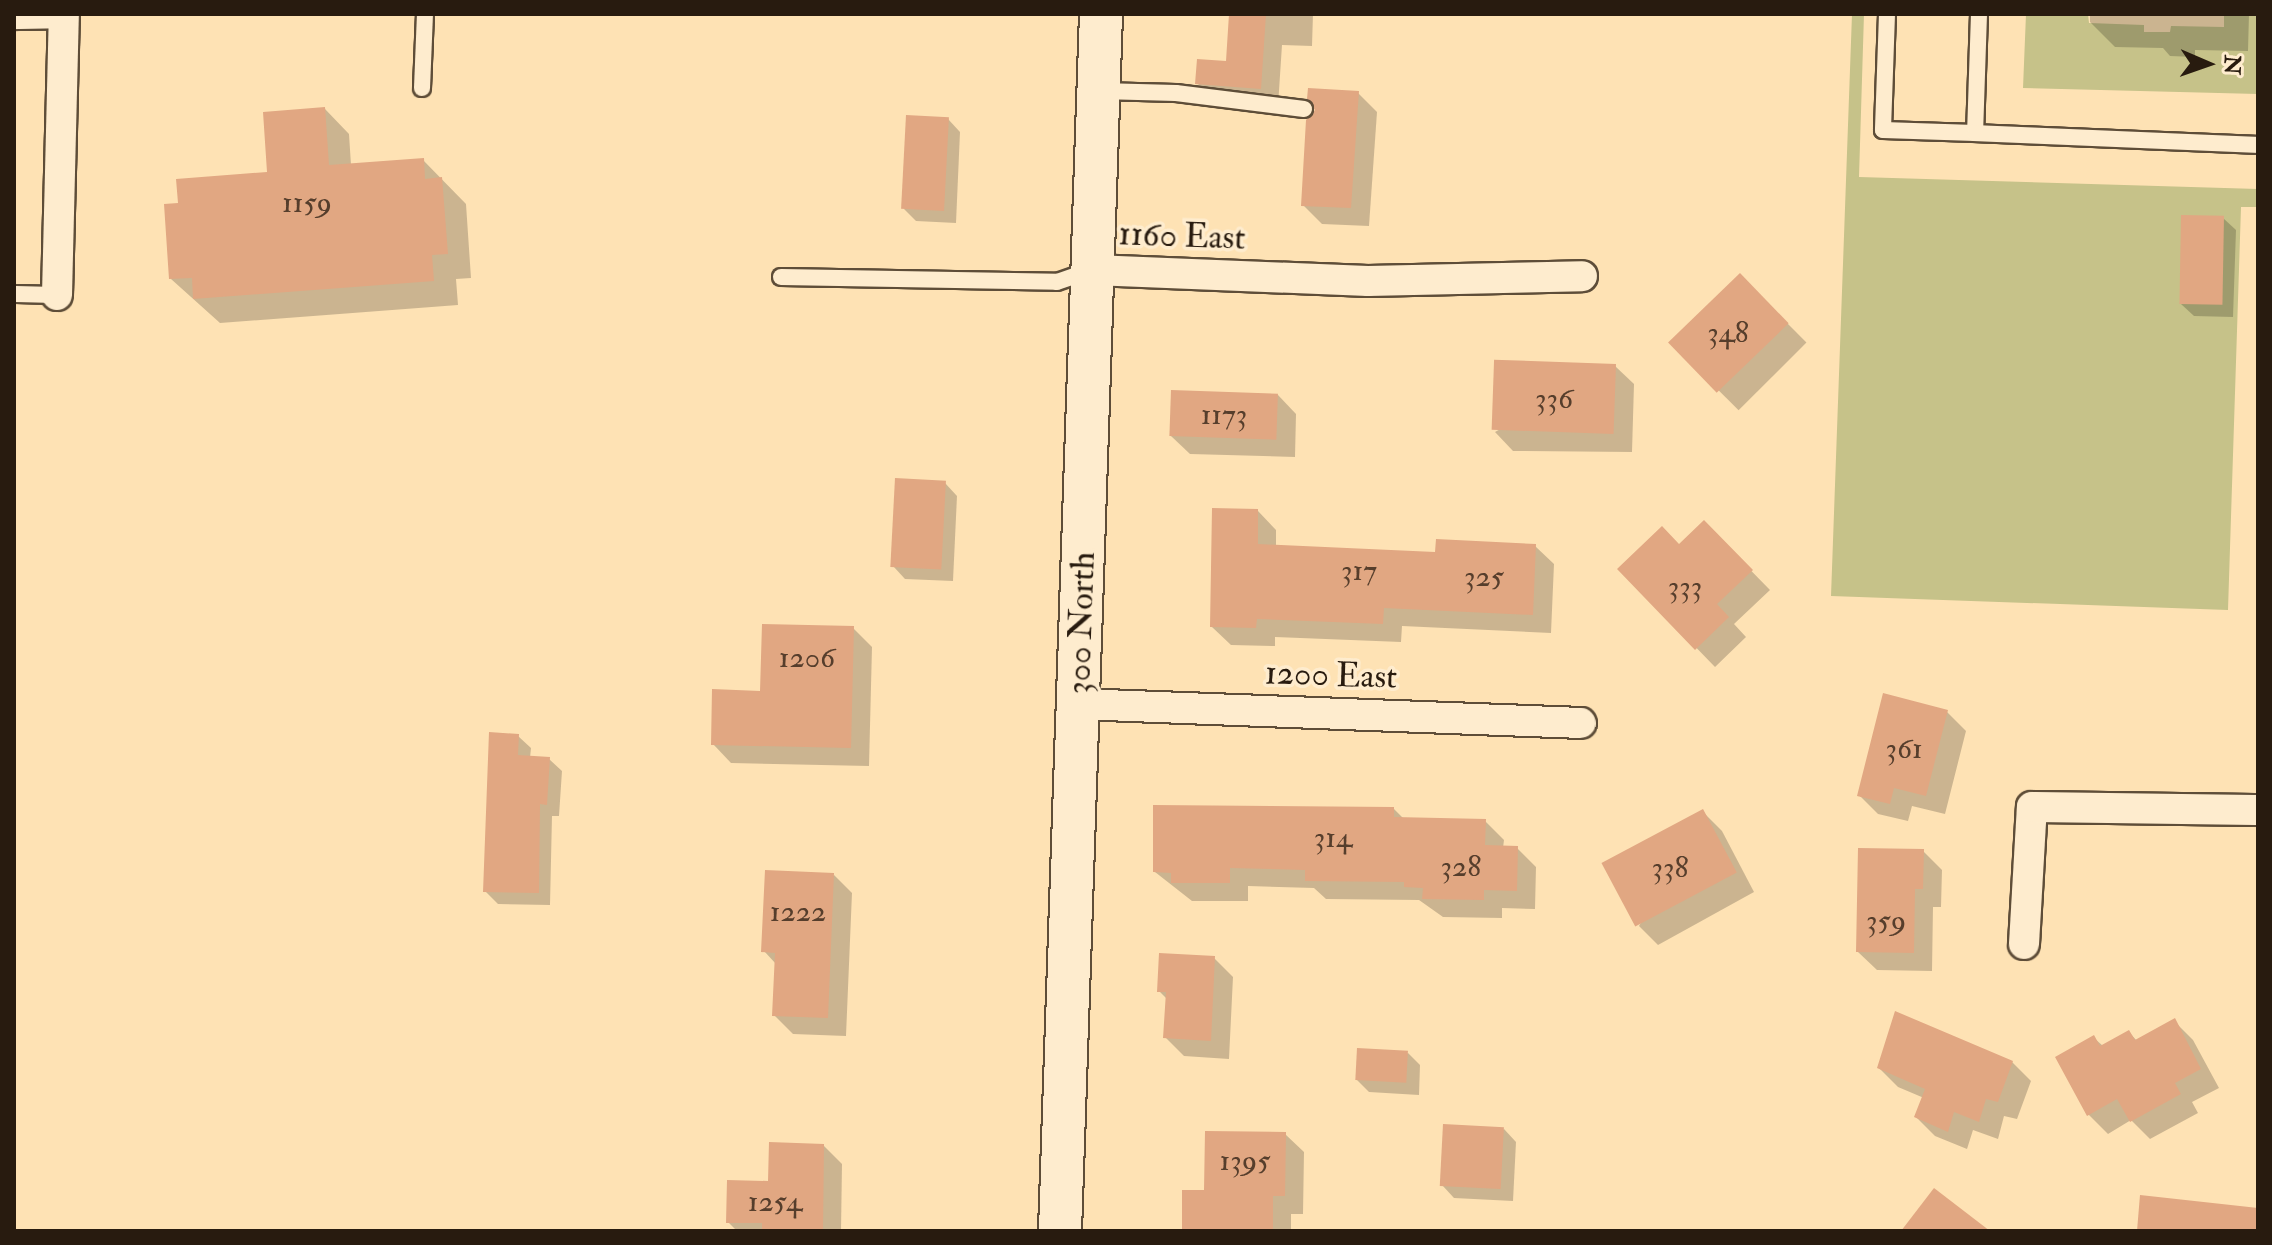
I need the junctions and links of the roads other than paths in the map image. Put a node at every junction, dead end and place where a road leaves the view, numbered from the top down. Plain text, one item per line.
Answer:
1 (425, 14) edge
2 (1101, 14) edge
3 (1887, 14) edge
4 (1979, 14) edge
5 (64, 17) edge
6 (14, 21) edge
7 (422, 88) dead end
8 (1100, 91) junction
9 (1304, 109) dead end
10 (1975, 133) junction
11 (2258, 145) edge
12 (1093, 270) junction
13 (1582, 276) dead end
14 (781, 277) dead end
15 (14, 294) edge
16 (57, 295) joint
17 (1078, 704) junction
18 (1581, 723) dead end
19 (2258, 810) edge
20 (2024, 944) dead end
21 (1060, 1231) edge

1 - 7 lane
2 - 8 street, 300 North
3 - 10 lane
4 - 10 lane
5 - 6 lane
5 - 16 street
8 - 9 lane
8 - 12 street, 300 North
10 - 11 lane
12 - 13 street, 1160 East
12 - 14 lane, 1160 East
12 - 17 street, 300 North
15 - 16 lane
17 - 18 street, 1200 East
17 - 21 street, 300 North
19 - 20 street

